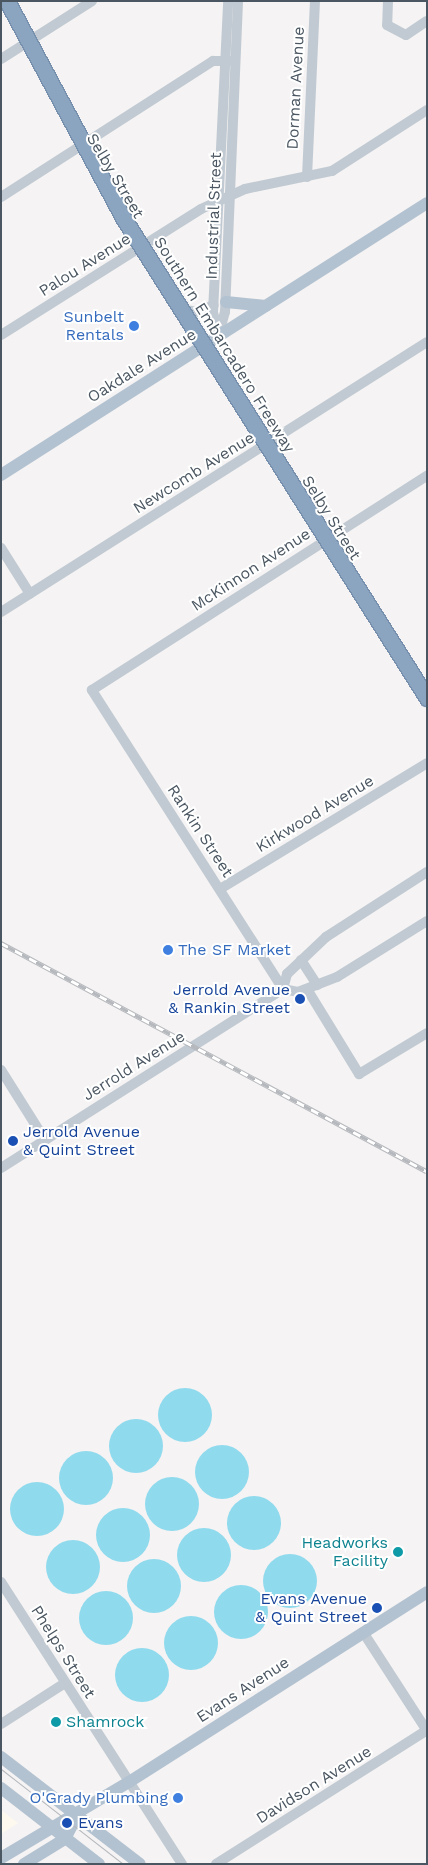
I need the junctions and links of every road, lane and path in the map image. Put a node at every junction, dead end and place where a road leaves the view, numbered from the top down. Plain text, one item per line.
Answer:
1 (8, 1) edge
2 (92, 1) edge
3 (228, 1) edge
4 (238, 1) edge
5 (315, 1) edge
6 (388, 1) edge
7 (427, 21) edge
8 (17, 30) dead end
9 (26, 44) junction
10 (1, 59) edge
11 (230, 61) junction
12 (427, 110) edge
13 (79, 148) junction
14 (307, 177) junction
15 (230, 195) junction
16 (1, 197) edge
17 (219, 200) junction
18 (427, 203) edge
19 (140, 247) junction
20 (220, 304) junction
21 (266, 306) junction
22 (180, 309) junction
23 (1, 335) edge
24 (219, 336) junction
25 (427, 342) edge
26 (204, 346) junction
27 (267, 445) junction
28 (1, 475) edge
29 (427, 476) edge
30 (327, 538) junction
31 (1, 548) edge
32 (30, 594) junction
33 (1, 612) edge
34 (92, 690) joint
35 (427, 698) edge
36 (427, 706) edge
37 (427, 763) edge
38 (427, 872) edge
39 (220, 890) junction
40 (427, 921) edge
41 (301, 960) junction
42 (312, 987) junction
43 (283, 989) junction
44 (427, 1033) edge
45 (1, 1070) edge
46 (46, 1140) junction
47 (1, 1168) edge
48 (2, 1583) edge
49 (427, 1592) edge
50 (363, 1632) junction
51 (65, 1683) junction
52 (1, 1724) edge
53 (427, 1731) edge
54 (1, 1757) edge
55 (129, 1782) junction
56 (1, 1788) edge
57 (76, 1815) junction
58 (51, 1827) junction
59 (65, 1838) junction
60 (1, 1858) edge
61 (24, 1864) edge
62 (99, 1864) edge
63 (140, 1864) edge
64 (182, 1864) edge
65 (216, 1864) edge

1 - 35 highway, Southern Embarcadero Freeway, bridge
2 - 9 street
3 - 11 street, Industrial Street
4 - 11 street, Industrial Street
5 - 14 street, Dorman Avenue
6 - 7 street
8 - 36 highway, Southern Embarcadero Freeway
9 - 10 street
9 - 13 street, Selby Street
11 - 13 street
11 - 15 street, Industrial Street
11 - 17 street, Industrial Street
12 - 14 street, Palou Avenue
13 - 16 street
13 - 19 street, Selby Street
14 - 15 street, Palou Avenue
15 - 17 street, Palou Avenue
15 - 20 street, Industrial Street
17 - 19 street, Palou Avenue
17 - 20 street, Industrial Street
18 - 21 main road, Oakdale Avenue
19 - 22 street, Selby Street
19 - 23 street, Palou Avenue
20 - 21 main road
20 - 22 street
20 - 24 street, Industrial Street
21 - 24 main road, Oakdale Avenue
22 - 26 street, Selby Street
24 - 26 main road, Oakdale Avenue
25 - 27 street, Newcomb Avenue
26 - 27 street, Selby Street
26 - 28 main road, Oakdale Avenue
27 - 30 street, Selby Street
27 - 32 street, Newcomb Avenue
29 - 30 street, McKinnon Avenue
30 - 34 street, McKinnon Avenue
30 - 35 street, Selby Street
31 - 32 street
32 - 33 street, Newcomb Avenue
34 - 39 street, Rankin Street
37 - 39 street, Kirkwood Avenue
38 - 41 street
39 - 43 street, Rankin Street
40 - 42 street
41 - 42 street
41 - 43 street
42 - 43 street
42 - 44 street
43 - 46 street, Jerrold Avenue
45 - 46 street
46 - 47 street, Jerrold Avenue
48 - 51 street, Phelps Street
49 - 50 main road, Evans Avenue
50 - 53 street
50 - 55 main road, Evans Avenue
51 - 52 street
51 - 55 street, Phelps Street
53 - 65 street, Davidson Avenue
54 - 57 main road
55 - 57 main road, Evans Avenue
55 - 64 street, Phelps Street
56 - 58 main road
57 - 58 main road, Evans Avenue
57 - 59 main road
57 - 63 main road
58 - 59 main road
58 - 60 main road, Evans Avenue
59 - 61 main road
59 - 62 main road

